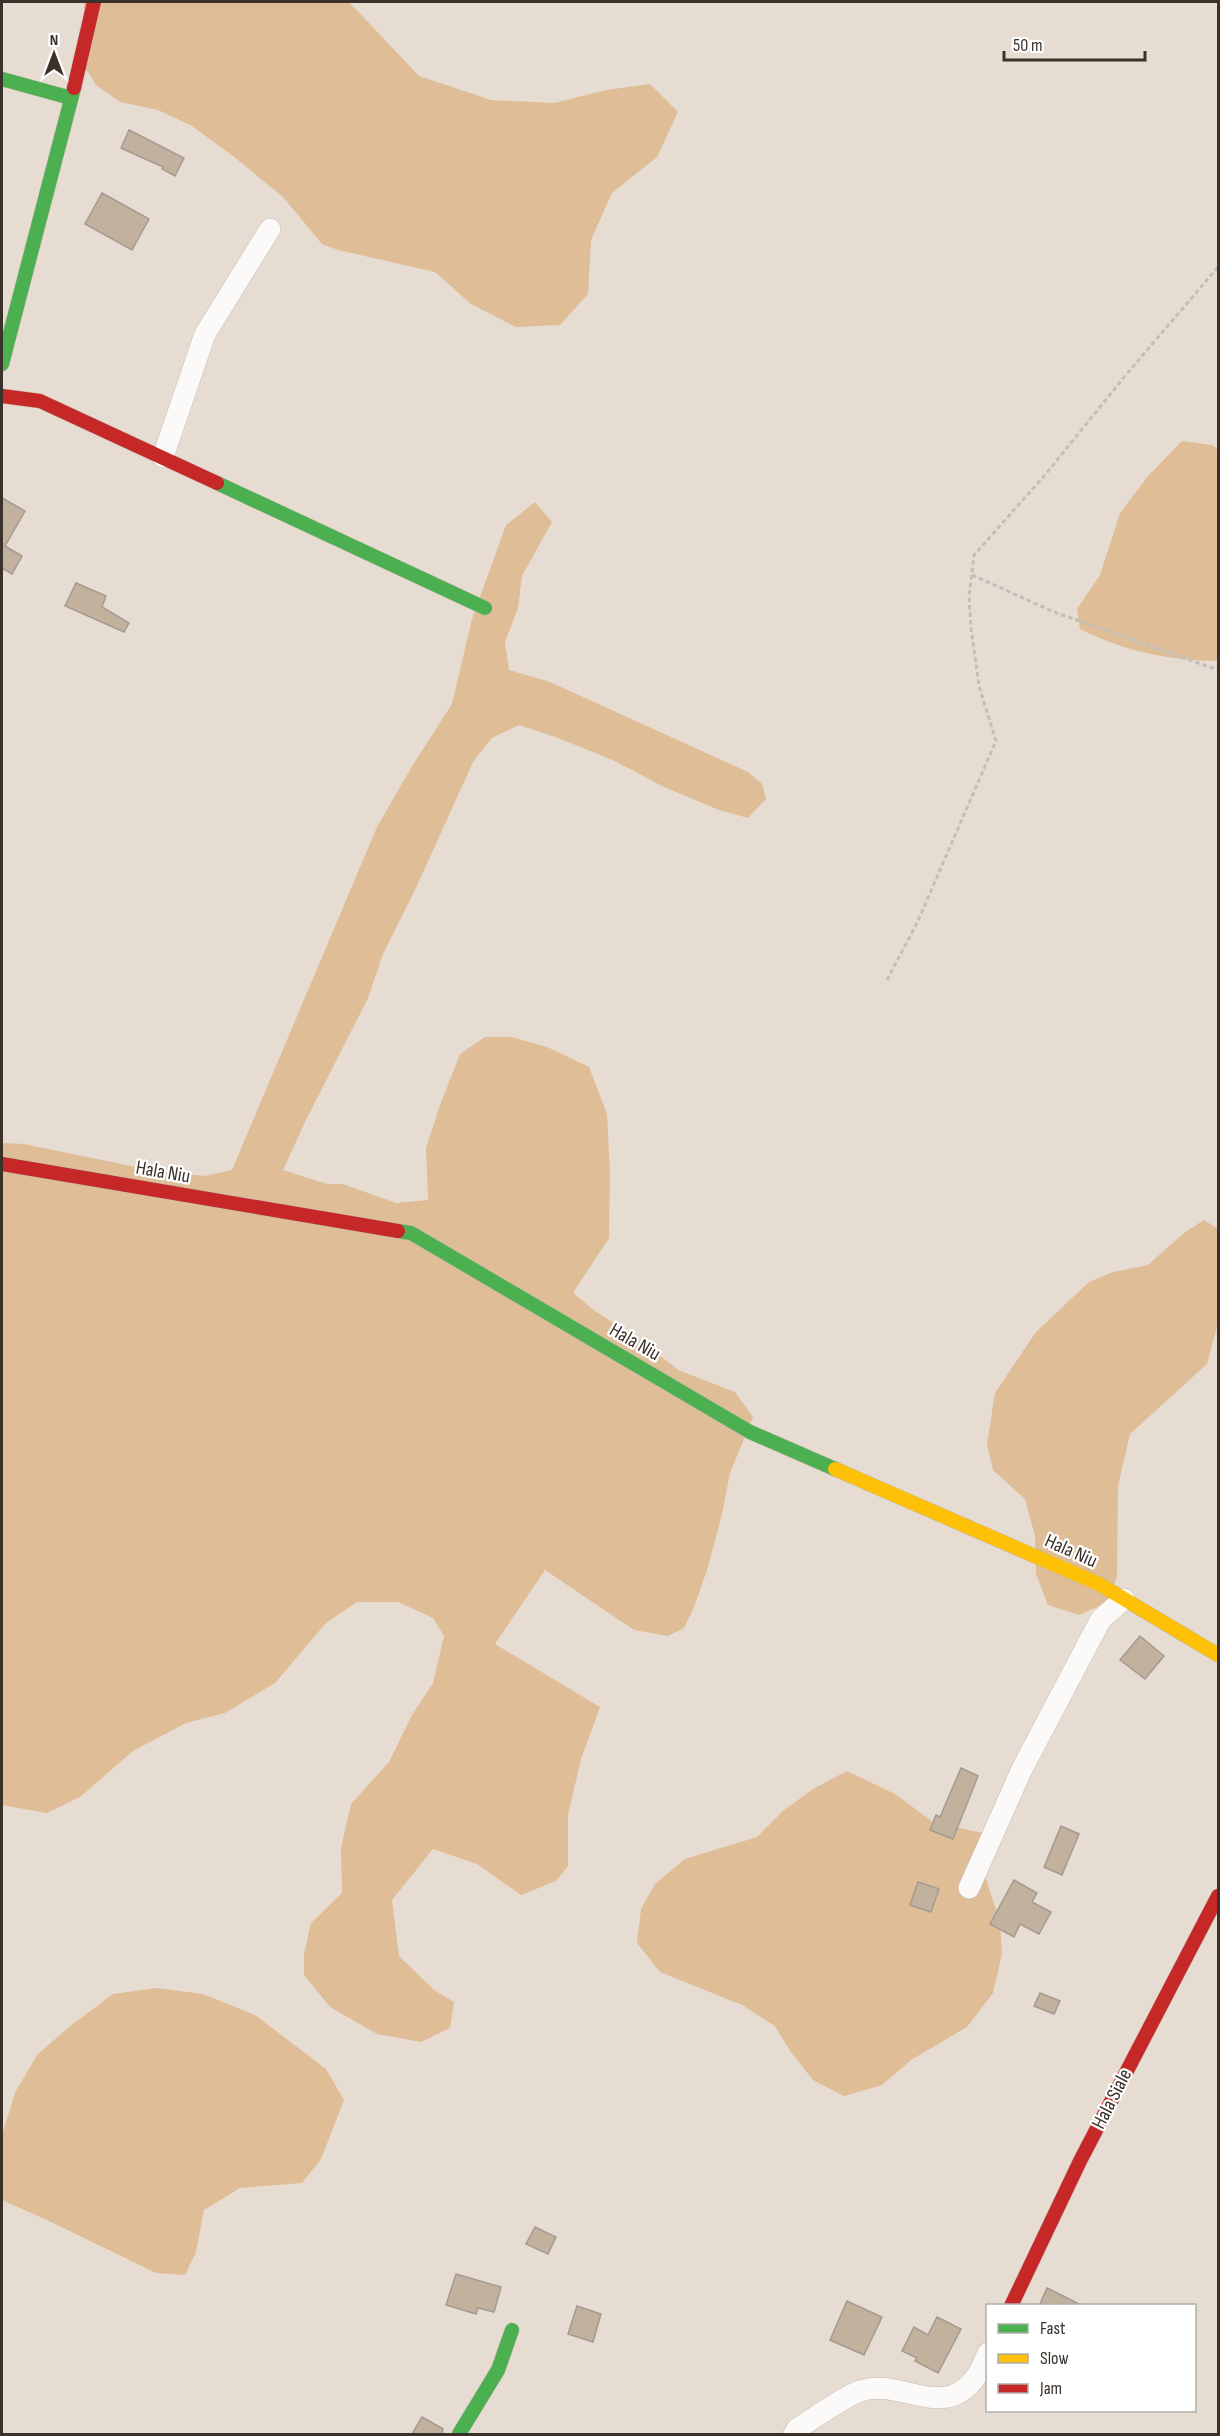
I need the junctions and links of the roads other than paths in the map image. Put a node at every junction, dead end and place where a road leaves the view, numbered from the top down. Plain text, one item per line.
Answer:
1 (94, 2) edge
2 (2, 79) edge
3 (71, 98) junction
4 (270, 229) dead end
5 (2, 364) edge
6 (2, 396) edge
7 (163, 457) junction
8 (485, 608) dead end
9 (2, 1164) edge
10 (1124, 1599) junction
11 (1218, 1655) edge
12 (969, 1888) dead end
13 (1218, 1896) edge
14 (1012, 2304) edge
15 (512, 2330) dead end
16 (986, 2355) edge
17 (459, 2434) edge
18 (794, 2434) edge

1 - 3 street
2 - 3 street
3 - 5 street
4 - 7 street
6 - 7 street
7 - 8 street
9 - 10 street, Hala Niu
10 - 11 street, Hala Niu
10 - 12 street
13 - 14 street, Hala Siale
15 - 17 street
16 - 18 street

